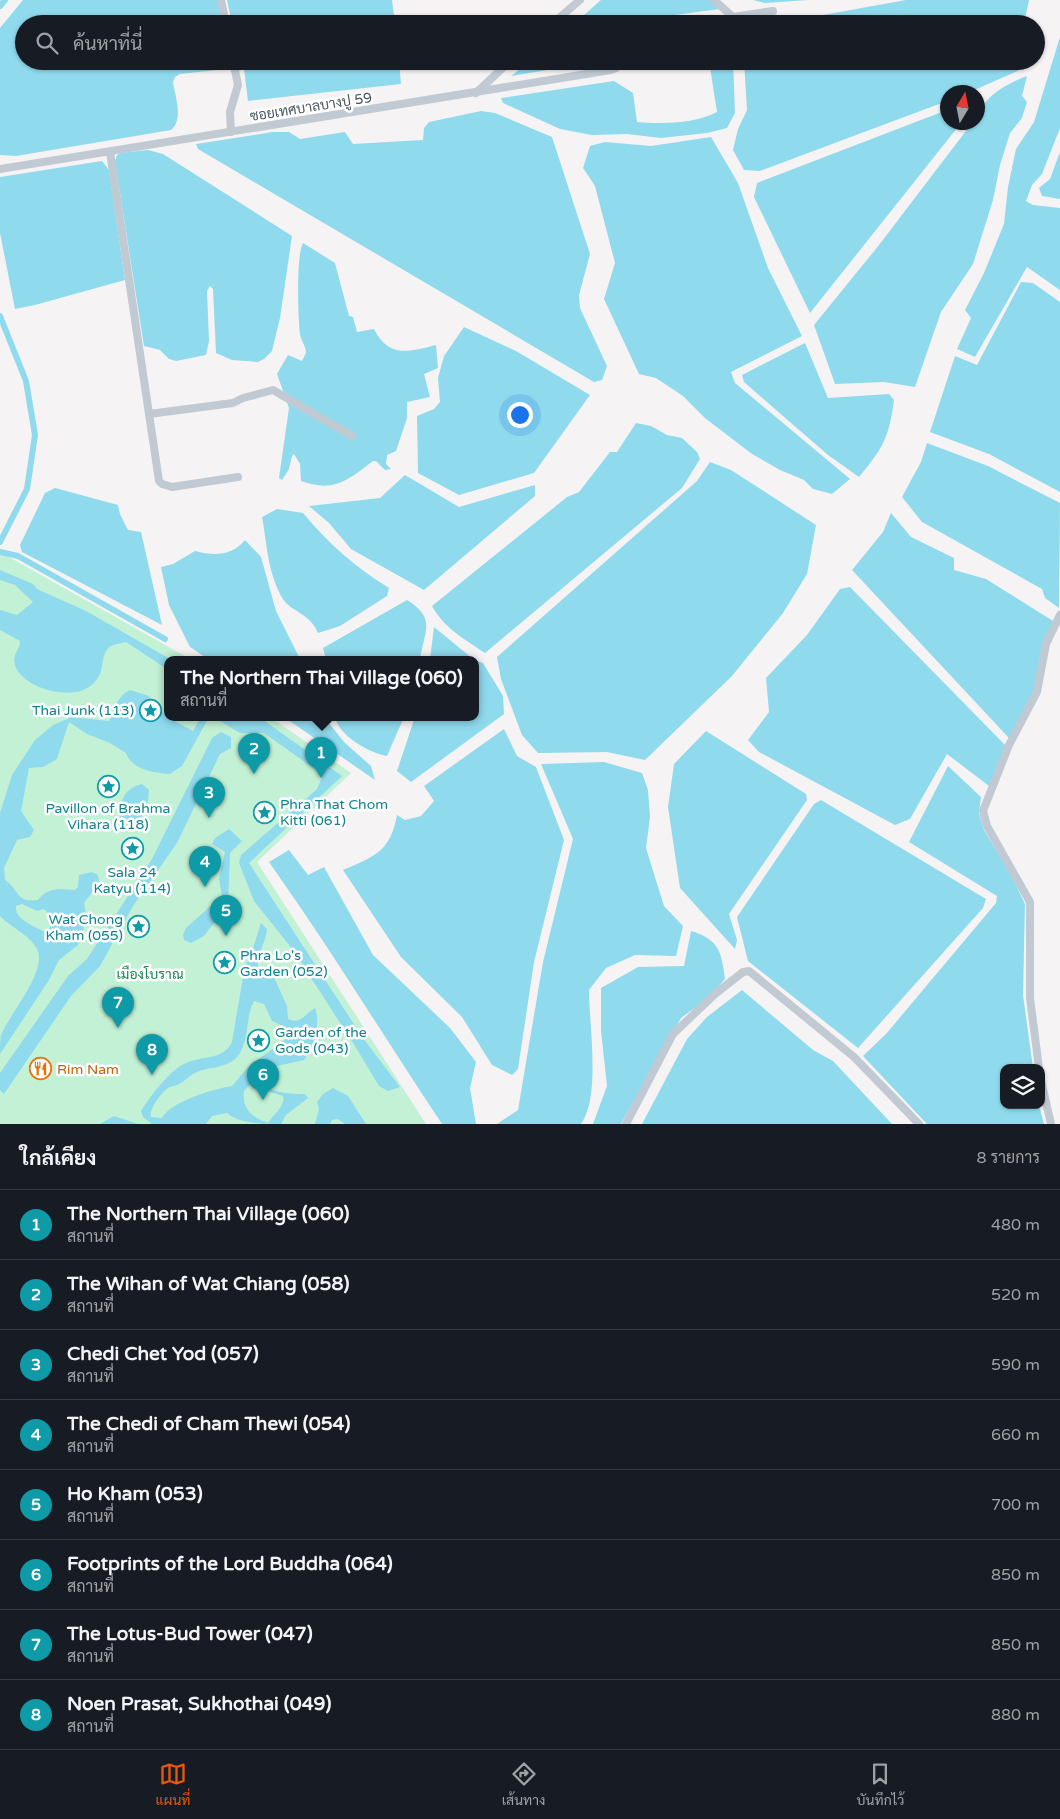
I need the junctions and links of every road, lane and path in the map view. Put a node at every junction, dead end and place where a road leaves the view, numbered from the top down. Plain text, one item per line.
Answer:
1 (221, 0) edge
2 (580, 0) edge
3 (714, 0) edge
4 (774, 11) dead end
5 (224, 15) edge
6 (562, 15) edge
7 (731, 15) edge
8 (747, 15) edge
9 (235, 70) edge
10 (500, 70) edge
11 (611, 70) edge
12 (476, 93) junction
13 (231, 132) junction
14 (110, 152) junction
15 (0, 169) edge
16 (149, 414) junction
17 (352, 436) dead end
18 (238, 478) dead end
19 (1060, 615) edge
20 (1038, 1064) edge
21 (1045, 1098) edge
22 (626, 1124) edge
23 (919, 1124) edge
24 (1051, 1124) edge

1 - 5 street
2 - 6 street
3 - 7 street
4 - 8 street
9 - 13 street
10 - 12 street
11 - 12 street, ซอยเทศบาลบางปู 59
12 - 13 street, ซอยเทศบาลบางปู 59
13 - 14 street, ซอยเทศบาลบางปู 59
14 - 15 street, ซอยเทศบาลบางปู 59
14 - 16 street
16 - 17 street
16 - 18 street
19 - 20 street
21 - 24 street
22 - 23 street

